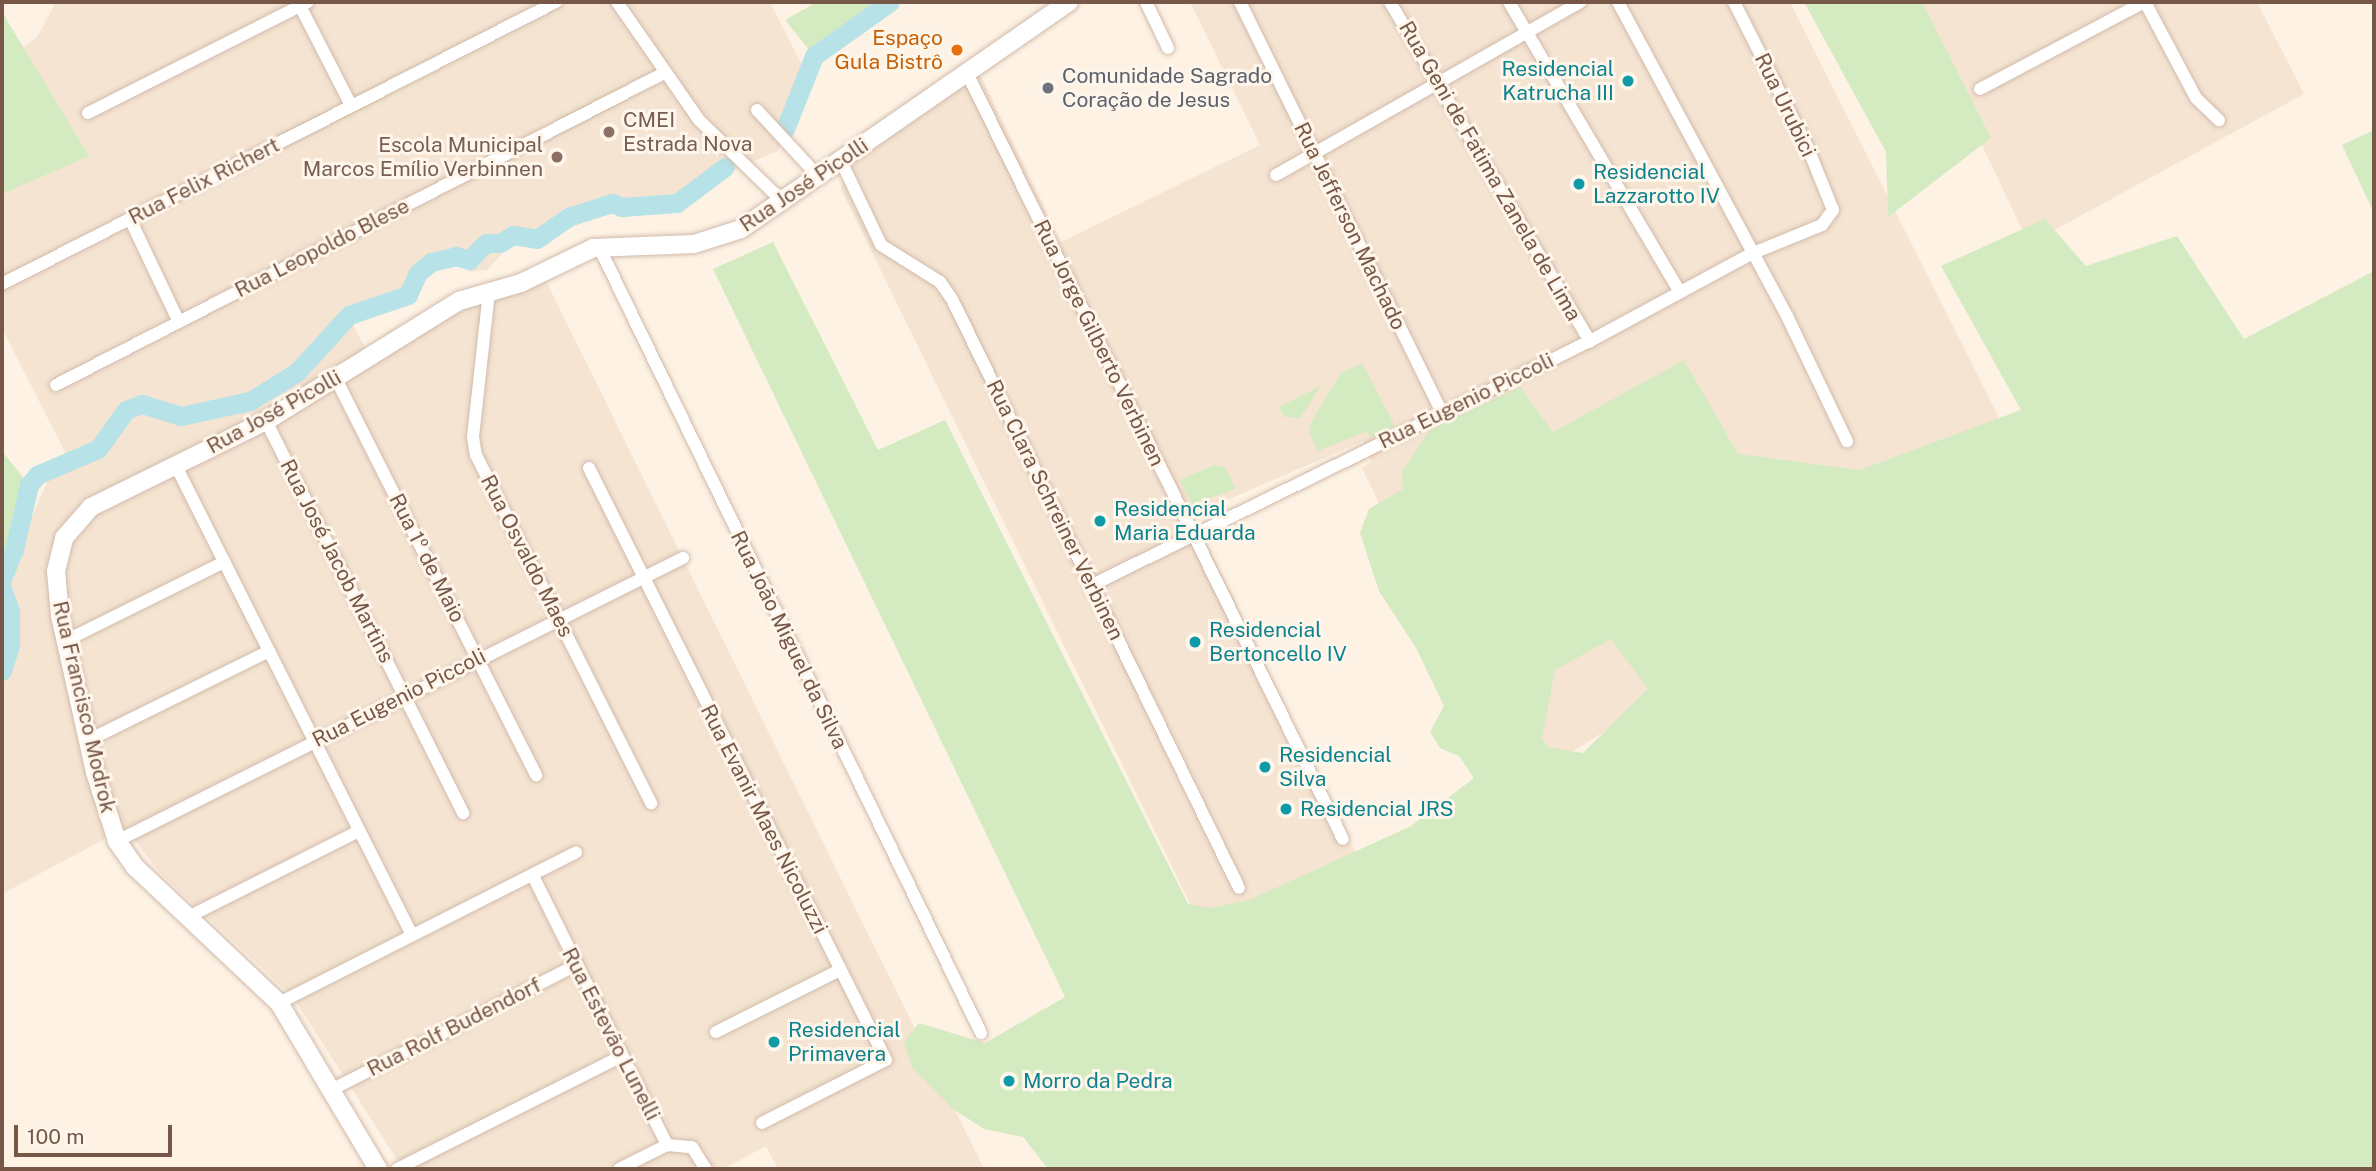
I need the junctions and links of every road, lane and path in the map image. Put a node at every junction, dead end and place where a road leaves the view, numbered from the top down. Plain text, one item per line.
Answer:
1 (556, 2) edge
2 (617, 2) edge
3 (1069, 2) edge
4 (1146, 2) edge
5 (1240, 2) edge
6 (1390, 2) edge
7 (1509, 2) edge
8 (1580, 2) edge
9 (1618, 2) edge
10 (1734, 2) edge
11 (2144, 2) edge
12 (302, 3) edge
13 (1527, 34) junction
14 (1168, 48) dead end
15 (664, 73) junction
16 (967, 73) junction
17 (1439, 85) junction
18 (1980, 89) dead end
19 (351, 105) junction
20 (757, 110) dead end
21 (88, 113) dead end
22 (2220, 120) dead end
23 (1315, 155) junction
24 (841, 161) junction
25 (1276, 175) dead end
26 (818, 176) junction
27 (782, 201) junction
28 (1833, 210) joint
29 (130, 219) junction
30 (599, 247) junction
31 (1751, 254) junction
32 (2, 284) edge
33 (1679, 291) junction
34 (489, 292) junction
35 (179, 322) junction
36 (1590, 341) junction
37 (336, 379) junction
38 (55, 385) dead end
39 (1442, 412) junction
40 (266, 421) junction
41 (1847, 441) dead end
42 (176, 466) junction
43 (589, 468) dead end
44 (1193, 535) junction
45 (683, 558) dead end
46 (224, 562) junction
47 (643, 577) junction
48 (1092, 585) junction
49 (558, 618) junction
50 (65, 641) junction
51 (269, 652) junction
52 (478, 659) junction
53 (405, 695) junction
54 (87, 741) junction
55 (314, 741) junction
56 (536, 775) dead end
57 (652, 803) dead end
58 (463, 813) dead end
59 (359, 831) junction
60 (1343, 839) dead end
61 (117, 841) junction
62 (576, 852) dead end
63 (533, 876) junction
64 (1239, 888) dead end
65 (188, 917) junction
66 (412, 935) junction
67 (576, 965) junction
68 (840, 970) junction
69 (278, 1003) junction
70 (716, 1032) dead end
71 (981, 1032) dead end
72 (622, 1056) junction
73 (331, 1090) junction
74 (762, 1122) dead end
75 (667, 1144) junction
76 (378, 1169) edge
77 (397, 1169) edge
78 (620, 1169) edge
79 (706, 1169) edge

1 - 19 street, Rua Felix Richert
2 - 15 street
3 - 16 street, Rua José Picolli
4 - 14 street
5 - 23 street, Rua Jefferson Machado
6 - 17 street, Rua Geni de Fatima Zanela de Lima
7 - 13 street
8 - 13 street
9 - 31 street
10 - 28 street, Rua Urubici
11 - 18 street
11 - 22 street
12 - 19 street
12 - 21 street
13 - 17 street
13 - 33 street
15 - 27 street
15 - 35 street, Rua Leopoldo Blese
16 - 24 street, Rua José Picolli
16 - 44 street, Rua Jorge Gilberto Verbinen
17 - 23 street
17 - 36 street, Rua Geni de Fatima Zanela de Lima
19 - 29 street, Rua Felix Richert
20 - 26 street
23 - 25 street
23 - 39 street, Rua Jefferson Machado
24 - 26 street, Rua José Picolli
24 - 48 street, Rua Clara Schreiner Verbinen
26 - 27 street, Rua José Picolli
27 - 30 street, Rua José Picolli
28 - 31 street, Rua Eugenio Piccoli
29 - 32 street, Rua Felix Richert
29 - 35 street
30 - 34 street, Rua José Picolli
30 - 71 street, Rua João Miguel da Silva
31 - 33 street, Rua Eugenio Piccoli
31 - 41 street
33 - 36 street, Rua Eugenio Piccoli
34 - 37 street, Rua José Picolli
34 - 49 street, Rua Osvaldo Maes
35 - 38 street, Rua Leopoldo Blese
36 - 39 street, Rua Eugenio Piccoli
37 - 40 street, Rua José Picolli
37 - 52 street, Rua 1º de Maio
39 - 44 street, Rua Eugenio Piccoli
40 - 42 street, Rua José Picolli
40 - 53 street, Rua José Jacob Martins
42 - 46 street
42 - 50 street, Rua Francisco Modrok
43 - 47 street, Rua Evanir Maes Nicoluzzi
44 - 48 street, Rua Eugenio Piccoli
44 - 60 street, Rua Jorge Gilberto Verbinen
45 - 47 street, Rua Eugenio Piccoli
46 - 50 street
46 - 51 street
47 - 49 street, Rua Eugenio Piccoli
47 - 68 street, Rua Evanir Maes Nicoluzzi
48 - 64 street, Rua Clara Schreiner Verbinen
49 - 52 street, Rua Eugenio Piccoli
49 - 57 street, Rua Osvaldo Maes
50 - 54 street, Rua Francisco Modrok
51 - 54 street
51 - 55 street
52 - 53 street, Rua Eugenio Piccoli
52 - 56 street, Rua 1º de Maio
53 - 55 street, Rua Eugenio Piccoli
53 - 58 street, Rua José Jacob Martins
54 - 61 street, Rua Francisco Modrok
55 - 59 street
55 - 61 street, Rua Eugenio Piccoli
59 - 65 street
59 - 66 street
61 - 65 street, Rua Francisco Modrok
62 - 63 street
63 - 66 street
63 - 67 street, Rua Estevão Lunelli
65 - 69 street, Rua Francisco Modrok
66 - 69 street
67 - 72 street, Rua Estevão Lunelli
67 - 73 street, Rua Rolf Budendorf
68 - 70 street
68 - 74 street, Rua Evanir Maes Nicoluzzi
69 - 73 street, Rua Francisco Modrok
72 - 75 street, Rua Estevão Lunelli
72 - 77 street
73 - 76 street, Rua Francisco Modrok
75 - 78 street
75 - 79 street, Rua Estevão Lunelli

